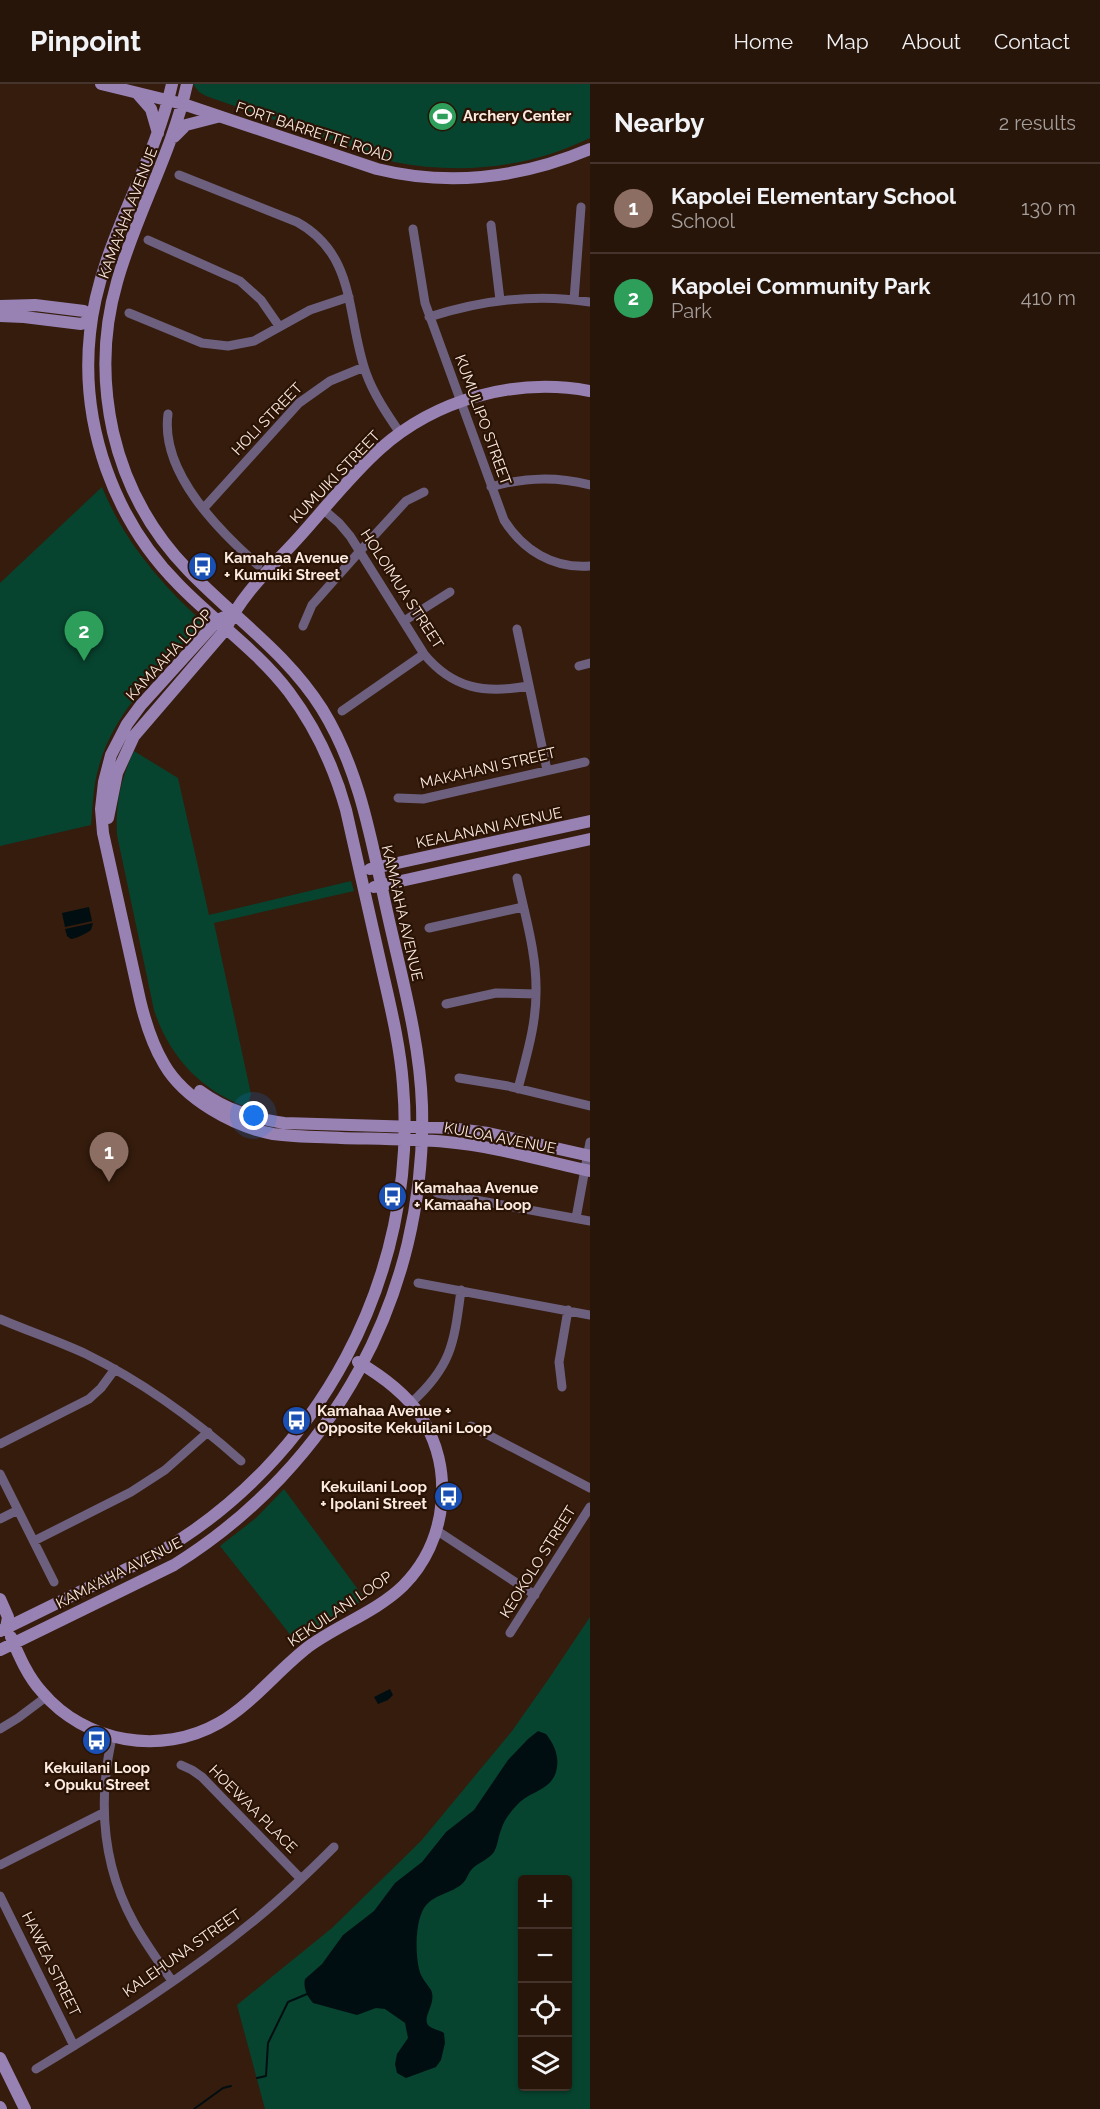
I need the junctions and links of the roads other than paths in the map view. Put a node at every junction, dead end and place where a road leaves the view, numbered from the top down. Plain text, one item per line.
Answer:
1 (101, 84) edge
2 (172, 84) edge
3 (187, 84) edge
4 (136, 93) junction
5 (169, 100) junction
6 (183, 104) junction
7 (220, 117) junction
8 (158, 133) junction
9 (173, 138) junction
10 (590, 149) edge
11 (179, 175) dead end
12 (581, 207) dead end
13 (491, 225) dead end
14 (413, 229) dead end
15 (148, 240) dead end
16 (349, 297) junction
17 (500, 300) junction
18 (574, 300) junction
19 (590, 302) edge
20 (0, 306) edge
21 (129, 313) dead end
22 (0, 316) edge
23 (429, 317) junction
24 (91, 320) junction
25 (108, 322) junction
26 (279, 327) junction
27 (364, 367) junction
28 (590, 391) edge
29 (460, 402) junction
30 (168, 414) dead end
31 (400, 433) junction
32 (590, 485) edge
33 (491, 487) junction
34 (424, 492) dead end
35 (203, 509) junction
36 (324, 510) junction
37 (360, 551) junction
38 (258, 565) dead end
39 (590, 566) edge
40 (450, 592) dead end
41 (233, 612) junction
42 (217, 621) junction
43 (404, 621) junction
44 (303, 626) dead end
45 (226, 629) junction
46 (517, 629) dead end
47 (424, 654) junction
48 (590, 663) edge
49 (579, 666) dead end
50 (528, 686) junction
51 (342, 711) dead end
52 (585, 762) dead end
53 (547, 770) junction
54 (398, 798) dead end
55 (590, 821) edge
56 (106, 838) junction
57 (590, 839) edge
58 (377, 868) junction
59 (360, 872) junction
60 (517, 878) dead end
61 (381, 885) junction
62 (364, 889) junction
63 (523, 907) junction
64 (429, 928) dead end
65 (536, 994) junction
66 (446, 1004) dead end
67 (153, 1040) junction
68 (459, 1078) dead end
69 (518, 1089) junction
70 (590, 1106) edge
71 (404, 1126) junction
72 (422, 1126) junction
73 (404, 1139) junction
74 (421, 1140) junction
75 (590, 1142) edge
76 (589, 1156) edge
77 (587, 1171) edge
78 (437, 1193) dead end
79 (576, 1218) junction
80 (590, 1221) edge
81 (418, 1283) dead end
82 (461, 1290) junction
83 (568, 1310) junction
84 (590, 1315) edge
85 (0, 1319) edge
86 (348, 1356) junction
87 (363, 1365) junction
88 (115, 1370) junction
89 (562, 1387) dead end
90 (411, 1403) junction
91 (471, 1426) dead end
92 (208, 1432) junction
93 (0, 1444) edge
94 (241, 1461) dead end
95 (0, 1474) edge
96 (590, 1488) edge
97 (590, 1506) edge
98 (18, 1510) junction
99 (0, 1519) edge
100 (436, 1530) junction
101 (34, 1541) junction
102 (54, 1582) dead end
103 (535, 1595) junction
104 (0, 1599) edge
105 (2, 1628) edge
106 (510, 1633) dead end
107 (14, 1644) junction
108 (0, 1650) edge
109 (46, 1697) junction
110 (0, 1729) edge
111 (112, 1737) junction
112 (181, 1766) dead end
113 (104, 1814) junction
114 (334, 1847) dead end
115 (0, 1865) edge
116 (301, 1879) junction
117 (0, 1896) edge
118 (172, 1981) junction
119 (74, 2046) junction
120 (0, 2058) edge
121 (36, 2069) dead end
122 (25, 2109) edge

1 - 4 street, FORT BARRETTE ROAD
2 - 5 street, KAMA'AHA AVENUE
3 - 6 street, KAMA'AHA AVENUE
4 - 5 street, FORT BARRETTE ROAD
4 - 8 street
5 - 6 street, FORT BARRETTE ROAD
5 - 8 street, KAMA'AHA AVENUE
6 - 7 street, FORT BARRETTE ROAD
6 - 9 street, KAMA'AHA AVENUE
7 - 9 street
7 - 10 street, FORT BARRETTE ROAD
8 - 24 street, KAMA'AHA AVENUE
9 - 25 street, KAMA'AHA AVENUE
11 - 16 street
12 - 18 street
13 - 17 street
14 - 23 street, KUMULIPO STREET
15 - 26 street
16 - 26 street
16 - 27 street
17 - 18 street
17 - 23 street
18 - 19 street
20 - 24 street
21 - 26 street
22 - 24 street
23 - 29 street, KUMULIPO STREET
24 - 25 street
24 - 42 street, KAMA'AHA AVENUE
25 - 41 street, KAMA'AHA AVENUE
27 - 31 street
27 - 35 street, HOLI STREET
28 - 29 street, KUMUIKI STREET
29 - 31 street, KUMUIKI STREET
29 - 33 street, KUMULIPO STREET
30 - 35 street
31 - 36 street, KUMUIKI STREET
32 - 33 street
33 - 39 street, KUMULIPO STREET
34 - 37 street
35 - 38 street
36 - 37 street, HOLOIMUA STREET
36 - 41 street, KUMUIKI STREET
37 - 43 street, HOLOIMUA STREET
37 - 44 street
40 - 43 street
41 - 42 street, KAMAAHA LOOP
41 - 45 street, KAMAAHA LOOP
41 - 58 street, KAMA'AHA AVENUE
42 - 45 street, KAMA'AHA AVENUE
42 - 56 street, KAMAAHA LOOP
43 - 47 street, HOLOIMUA STREET
45 - 56 street, KAMAAHA LOOP
45 - 59 street, KAMA'AHA AVENUE
46 - 50 street
47 - 50 street, HOLOIMUA STREET
47 - 51 street
48 - 49 street
50 - 53 street
52 - 53 street, MAKAHANI STREET
53 - 54 street, MAKAHANI STREET
55 - 58 street, KEALANANI AVENUE
56 - 67 street, KAMAAHA LOOP
57 - 61 street
58 - 59 street, KEALANANI AVENUE
58 - 61 street, KAMA'AHA AVENUE
59 - 62 street, KAMA'AHA AVENUE
60 - 63 street
61 - 62 street
61 - 72 street, KAMA'AHA AVENUE
62 - 71 street, KAMA'AHA AVENUE
63 - 64 street
63 - 65 street
65 - 66 street
65 - 69 street
67 - 71 street, KAMAAHA LOOP
67 - 73 street, KAMAAHA LOOP
68 - 69 street
69 - 70 street
71 - 72 street, KULOA AVENUE
71 - 73 street, KAMA'AHA AVENUE
72 - 74 street, KAMA'AHA AVENUE
72 - 76 street, KULOA AVENUE
73 - 74 street, KULOA AVENUE
73 - 86 street, KAMA'AHA AVENUE
74 - 77 street, KULOA AVENUE
74 - 87 street, KAMA'AHA AVENUE
75 - 76 street
76 - 77 street
77 - 79 street
78 - 79 street
79 - 80 street
81 - 82 street
82 - 83 street
82 - 90 street
83 - 84 street
83 - 89 street
85 - 88 street
86 - 87 street, KEKUILANI LOOP
86 - 105 street, KAMA'AHA AVENUE
87 - 90 street, KEKUILANI LOOP
87 - 107 street, KAMA'AHA AVENUE
88 - 92 street
88 - 93 street
90 - 100 street, KEKUILANI LOOP
91 - 96 street
92 - 94 street
92 - 101 street
95 - 98 street
97 - 103 street, KEOKOLO STREET
98 - 99 street
98 - 101 street
100 - 103 street
100 - 111 street, KEKUILANI LOOP
101 - 102 street
103 - 106 street, KEOKOLO STREET
104 - 105 street, KEKUILANI LOOP
105 - 107 street, KEKUILANI LOOP
107 - 108 street, KAMA'AHA AVENUE
107 - 109 street, KEKUILANI LOOP
109 - 110 street
109 - 111 street, KEKUILANI LOOP
111 - 113 street
112 - 116 street, HOEWAA PLACE
113 - 115 street
113 - 118 street
114 - 116 street, KALEHUNA STREET
116 - 118 street, KALEHUNA STREET
117 - 119 street, HAWEA STREET
118 - 119 street, KALEHUNA STREET
119 - 121 street, KALEHUNA STREET
120 - 122 street

